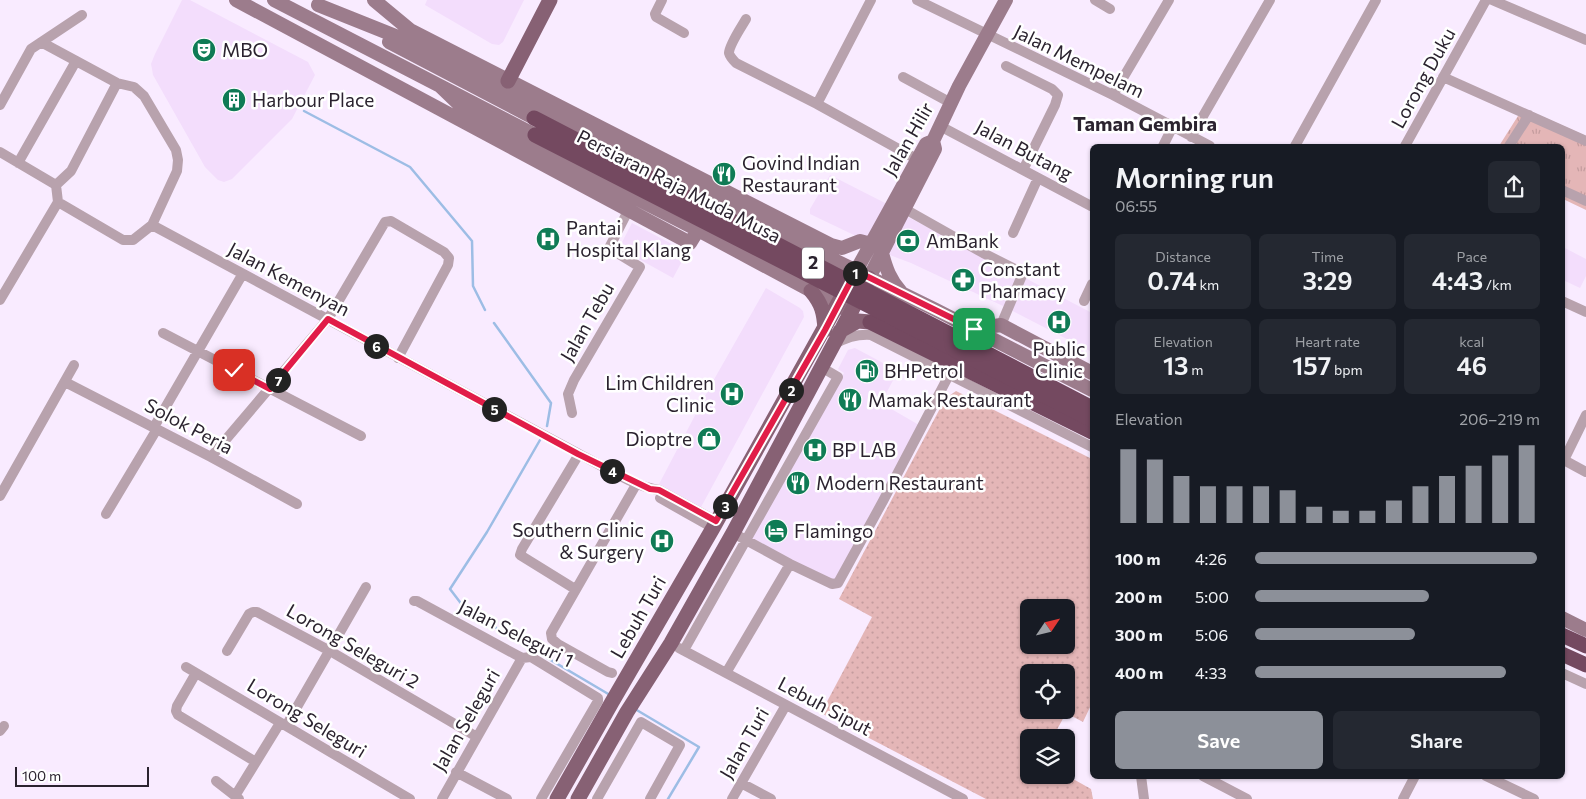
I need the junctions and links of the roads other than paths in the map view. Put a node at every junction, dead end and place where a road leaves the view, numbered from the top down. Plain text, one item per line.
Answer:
1 (236, 0) edge
2 (274, 0) edge
3 (374, 0) edge
4 (550, 0) edge
5 (662, 0) edge
6 (871, 0) edge
7 (917, 0) edge
8 (1006, 0) edge
9 (1095, 0) edge
10 (1169, 0) edge
11 (1270, 0) edge
12 (1376, 0) edge
13 (1486, 0) edge
14 (1492, 0) edge
15 (313, 3) edge
16 (1110, 9) dead end
17 (82, 15) dead end
18 (746, 19) dead end
19 (684, 33) dead end
20 (987, 35) junction
21 (1586, 40) edge
22 (41, 42) junction
23 (76, 61) junction
24 (1006, 66) dead end
25 (903, 77) dead end
26 (1443, 77) junction
27 (508, 80) junction
28 (117, 83) junction
29 (440, 86) junction
30 (1113, 95) junction
31 (951, 103) junction
32 (817, 104) junction
33 (0, 105) edge
34 (1529, 115) junction
35 (534, 118) joint
36 (940, 126) junction
37 (1172, 128) junction
38 (535, 135) joint
39 (1191, 137) junction
40 (1586, 141) edge
41 (1164, 144) edge
42 (1206, 144) edge
43 (1296, 144) edge
44 (1406, 144) edge
45 (1510, 144) edge
46 (0, 152) edge
47 (648, 152) junction
48 (922, 162) junction
49 (18, 163) junction
50 (573, 166) junction
51 (1023, 170) junction
52 (562, 175) junction
53 (1038, 178) junction
54 (56, 185) junction
55 (692, 186) junction
56 (1565, 191) edge
57 (1586, 201) edge
58 (58, 202) junction
59 (1090, 205) edge
60 (905, 208) junction
61 (628, 211) junction
62 (152, 225) junction
63 (698, 230) junction
64 (1013, 233) dead end
65 (807, 246) junction
66 (876, 248) junction
67 (826, 256) junction
68 (863, 274) junction
69 (242, 275) junction
70 (791, 279) junction
71 (1090, 288) edge
72 (811, 291) junction
73 (903, 294) junction
74 (0, 300) edge
75 (1084, 301) dead end
76 (1565, 302) edge
77 (845, 308) junction
78 (936, 310) junction
79 (1586, 312) edge
80 (328, 319) junction
81 (870, 322) junction
82 (1001, 325) junction
83 (974, 329) junction
84 (825, 330) junction
85 (163, 332) dead end
86 (837, 338) junction
87 (911, 348) junction
88 (198, 351) junction
89 (398, 358) junction
90 (74, 365) dead end
91 (821, 367) junction
92 (1090, 372) edge
93 (949, 375) junction
94 (65, 382) junction
95 (1087, 387) edge
96 (270, 389) junction
97 (1005, 395) junction
98 (1090, 407) edge
99 (572, 413) dead end
100 (1586, 415) edge
101 (1090, 419) edge
102 (155, 428) junction
103 (1090, 431) edge
104 (361, 436) dead end
105 (1090, 445) edge
106 (578, 454) junction
107 (1565, 456) edge
108 (211, 457) junction
109 (1565, 461) edge
110 (1586, 472) edge
111 (637, 483) junction
112 (0, 496) edge
113 (297, 504) dead end
114 (106, 514) dead end
115 (715, 524) junction
116 (740, 537) junction
117 (790, 564) junction
118 (712, 570) junction
119 (366, 587) dead end
120 (576, 589) junction
121 (414, 601) dead end
122 (1565, 620) edge
123 (1586, 630) edge
124 (1565, 636) edge
125 (677, 646) junction
126 (1586, 646) edge
127 (330, 651) junction
128 (227, 652) dead end
129 (1565, 655) edge
130 (522, 658) junction
131 (1586, 665) edge
132 (186, 667) dead end
133 (612, 672) dead end
134 (196, 673) junction
135 (726, 673) junction
136 (1565, 674) edge
137 (1586, 684) edge
138 (610, 698) junction
139 (786, 705) junction
140 (283, 724) junction
141 (477, 737) junction
142 (582, 756) junction
143 (256, 762) junction
144 (597, 765) junction
145 (456, 772) junction
146 (611, 773) junction
147 (1141, 779) edge
148 (1209, 779) edge
149 (1413, 779) edge
150 (1492, 779) edge
151 (216, 781) dead end
152 (741, 783) junction
153 (238, 798) edge
154 (410, 799) edge
155 (442, 799) edge
156 (507, 799) edge
157 (541, 799) edge
158 (558, 799) edge
159 (578, 799) edge
160 (597, 799) edge
161 (650, 799) edge
162 (732, 799) edge
163 (771, 799) edge
164 (963, 799) edge
165 (1144, 799) edge
166 (1247, 799) edge
167 (1403, 799) edge
168 (1534, 799) edge

1 - 52 main road
2 - 29 main road, Persiaran Raja Muda Musa / 2
3 - 27 main road
4 - 27 main road
5 - 19 street
6 - 32 street
7 - 20 street, Jalan Mempelam
8 - 20 main road, Jalan Hilir
9 - 16 street
10 - 30 street
11 - 39 street
12 - 43 street
13 - 26 street, Lorong Duku
14 - 21 street
15 - 35 main road, Persiaran Raja Muda Musa / 2
15 - 55 main road
17 - 22 street
18 - 32 street
20 - 30 street, Jalan Mempelam
20 - 31 main road, Jalan Hilir
22 - 23 street
22 - 33 street
23 - 28 street
23 - 49 street
24 - 51 street
25 - 31 street
26 - 34 street
26 - 44 street, Lorong Duku
27 - 47 main road
28 - 54 street
28 - 62 street
29 - 38 main road, Persiaran Raja Muda Musa / 2
29 - 50 main road
30 - 37 street, Jalan Mempelam
31 - 36 main road, Jalan Hilir
32 - 48 street
34 - 40 street
34 - 45 street
35 - 98 highway, Persiaran Raja Muda Musa / 2, bridge
36 - 48 main road, Jalan Hilir
36 - 51 street, Jalan Butang
37 - 39 street, Jalan Mempelam
37 - 41 street
38 - 101 highway, Persiaran Raja Muda Musa / 2, bridge
39 - 42 street, Jalan Mempelam
46 - 49 street
47 - 55 main road
47 - 66 main road
48 - 60 main road, Jalan Hilir
48 - 66 main road, Jalan Hilir
49 - 54 street
50 - 52 main road
50 - 63 main road
51 - 53 street, Jalan Butang
52 - 61 main road
53 - 59 street, Jalan Butang
53 - 64 street
54 - 58 street
55 - 65 main road
56 - 57 street
58 - 62 street
58 - 74 street
60 - 66 main road, Jalan Hilir
60 - 82 street
61 - 63 main road
61 - 99 street, Jalan Tebu
62 - 69 street, Jalan Kemenyan
63 - 70 main road
65 - 67 main road
65 - 70 main road
66 - 67 main road
66 - 68 main road, Jalan Hilir
66 - 73 main road
67 - 68 main road
68 - 73 main road
68 - 77 main road, Lebuh Turi
69 - 80 street, Jalan Kemenyan
69 - 88 street
70 - 72 main road
71 - 75 street
72 - 77 main road
72 - 84 main road
73 - 78 main road
76 - 79 street
77 - 81 main road
77 - 84 main road, Lebuh Turi
77 - 86 main road, Lebuh Turi
78 - 83 main road
78 - 87 main road
80 - 89 street, Jalan Kemenyan
80 - 89 street
80 - 96 street
81 - 86 main road
81 - 87 highway
82 - 83 main road
82 - 92 main road
83 - 95 main road
84 - 115 main road, Lebuh Turi
85 - 88 street
86 - 87 street
86 - 91 main road, Lebuh Turi
87 - 93 street
87 - 97 highway
88 - 96 street
88 - 102 street
89 - 106 street, Jalan Kemenyan
90 - 94 street
91 - 116 main road, Lebuh Turi
91 - 116 street, Lebuh Turi
92 - 95 main road
93 - 97 street
93 - 117 street
94 - 102 street, Solok Peria
94 - 112 street
96 - 104 street
96 - 108 street
97 - 103 highway
97 - 105 street
100 - 107 street
102 - 108 street, Solok Peria
102 - 114 street
106 - 111 street, Jalan Kemenyan
106 - 120 street
108 - 113 street, Solok Peria
109 - 110 street
111 - 115 street, Jalan Kemenyan
111 - 120 street
115 - 118 main road
115 - 138 main road, Lebuh Turi
116 - 117 street
116 - 118 main road, Lebuh Turi
116 - 125 street
117 - 135 street
118 - 125 main road, Lebuh Turi
119 - 127 street
120 - 133 street
121 - 130 street, Jalan Seleguri 1
122 - 123 main road
124 - 126 highway
125 - 135 street, Lebuh Siput
125 - 144 main road, Lebuh Turi
127 - 128 street, Lorong Seleguri 2
127 - 140 street
127 - 141 street, Lorong Seleguri 2
129 - 131 highway
130 - 138 street, Jalan Seleguri 1
130 - 141 street, Jalan Seleguri
132 - 134 street, Lorong Seleguri
134 - 140 street, Lorong Seleguri
134 - 143 street
135 - 139 street, Lebuh Siput
136 - 137 street
138 - 142 main road, Lebuh Turi
138 - 157 street, Lebuh Turi
139 - 152 street, Jalan Turi
139 - 164 street, Lebuh Siput
140 - 143 street
140 - 154 street, Lorong Seleguri
141 - 145 street, Jalan Seleguri
142 - 144 street
142 - 158 main road, Lebuh Turi
143 - 153 street
144 - 146 street
144 - 159 main road, Lebuh Turi
145 - 155 street, Jalan Seleguri
145 - 156 street
146 - 160 street
146 - 161 street
147 - 165 street
148 - 166 street
149 - 167 street
150 - 168 street
151 - 153 street
152 - 162 street, Jalan Turi
152 - 163 street

